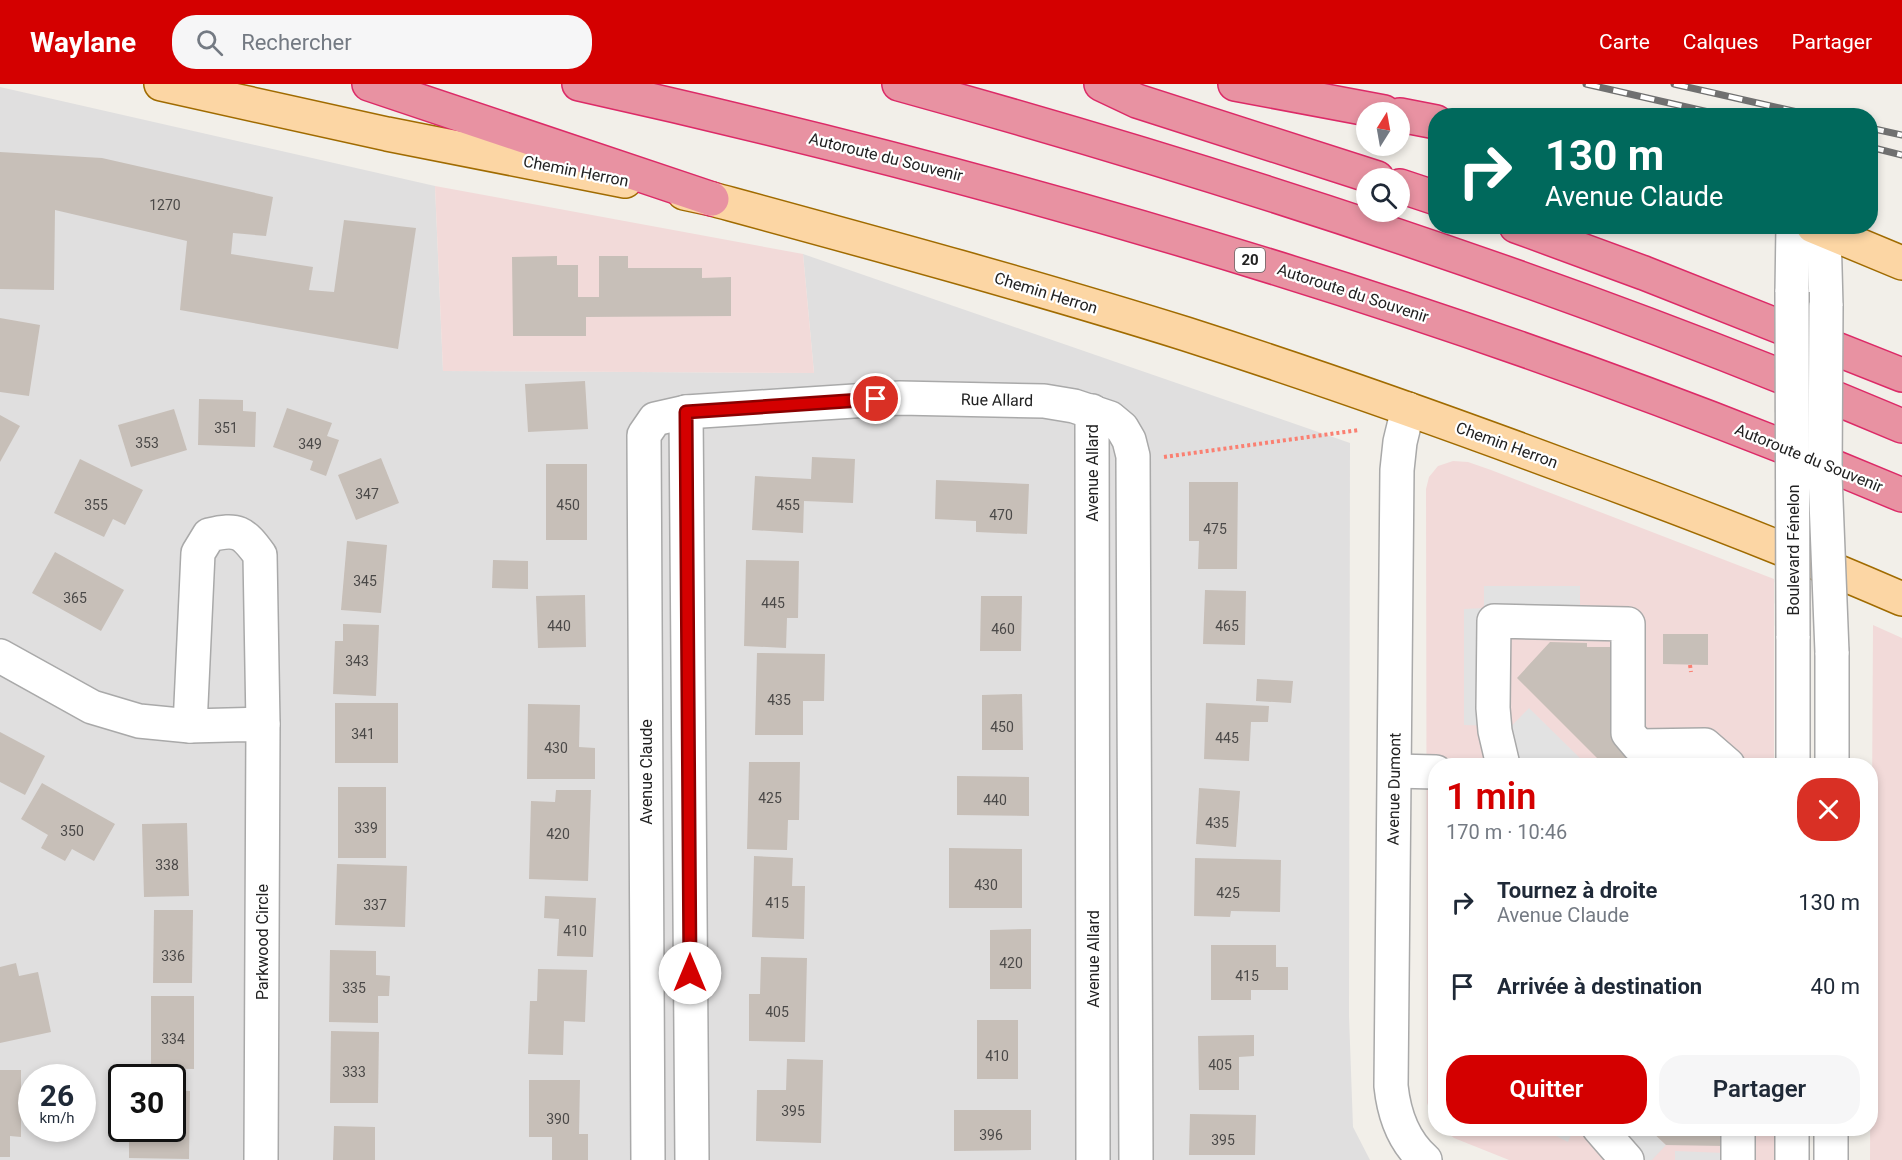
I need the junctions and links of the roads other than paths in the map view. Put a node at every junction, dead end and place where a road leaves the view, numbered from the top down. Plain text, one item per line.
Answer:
1 (161, 84) edge
2 (369, 84) edge
3 (579, 84) edge
4 (899, 84) edge
5 (1101, 84) edge
6 (1235, 84) edge
7 (1324, 92) edge
8 (1356, 103) edge
9 (1410, 118) edge
10 (1428, 121) edge
11 (1356, 171) edge
12 (1410, 189) edge
13 (1428, 195) edge
14 (712, 199) junction
15 (1538, 234) edge
16 (1808, 234) edge
17 (1811, 234) edge
18 (1826, 234) edge
19 (1902, 263) edge
20 (1902, 375) edge
21 (900, 398) joint
22 (1408, 409) junction
23 (1092, 411) junction
24 (686, 412) junction
25 (1902, 426) edge
26 (1902, 495) edge
27 (1902, 599) edge
28 (0, 656) edge
29 (263, 724) junction
30 (190, 726) junction
31 (1501, 758) edge
32 (1720, 758) edge
33 (1793, 758) edge
34 (1832, 758) edge
35 (1395, 771) junction
36 (1428, 772) edge
37 (1093, 1036) junction
38 (1136, 1037) junction
39 (1606, 1136) edge
40 (1738, 1136) edge
41 (1792, 1136) edge
42 (1831, 1136) edge
43 (261, 1160) edge
44 (648, 1160) edge
45 (692, 1160) edge
46 (1093, 1160) edge
47 (1136, 1160) edge
48 (1425, 1160) edge
49 (1627, 1160) edge
50 (1738, 1160) edge
51 (1792, 1160) edge
52 (1831, 1160) edge

1 - 14 main road, Chemin Herron
2 - 14 highway
3 - 26 highway, Autoroute du Souvenir / 20
4 - 25 highway
5 - 11 highway
6 - 7 highway
7 - 8 highway
9 - 10 highway
12 - 13 highway
14 - 22 main road, Chemin Herron
15 - 20 highway
16 - 33 street, Boulevard Fénelon, bridge
17 - 34 street, Boulevard Fénelon, bridge
18 - 19 main road
21 - 23 street, Rue Allard
21 - 24 street, Avenue Claude
22 - 27 main road, Chemin Herron
22 - 35 street, Avenue Dumont
23 - 37 street, Avenue Allard
23 - 38 street, Avenue Allard
24 - 44 street, Avenue Claude
24 - 45 street
28 - 30 street
29 - 30 street
29 - 30 street, Parkwood Circle
29 - 43 street, Parkwood Circle
31 - 32 street
35 - 36 street
35 - 48 street, Avenue Dumont
37 - 38 street
37 - 46 street, Avenue Allard
38 - 47 street, Avenue Allard
39 - 49 street
40 - 50 street
41 - 51 street
42 - 52 street

